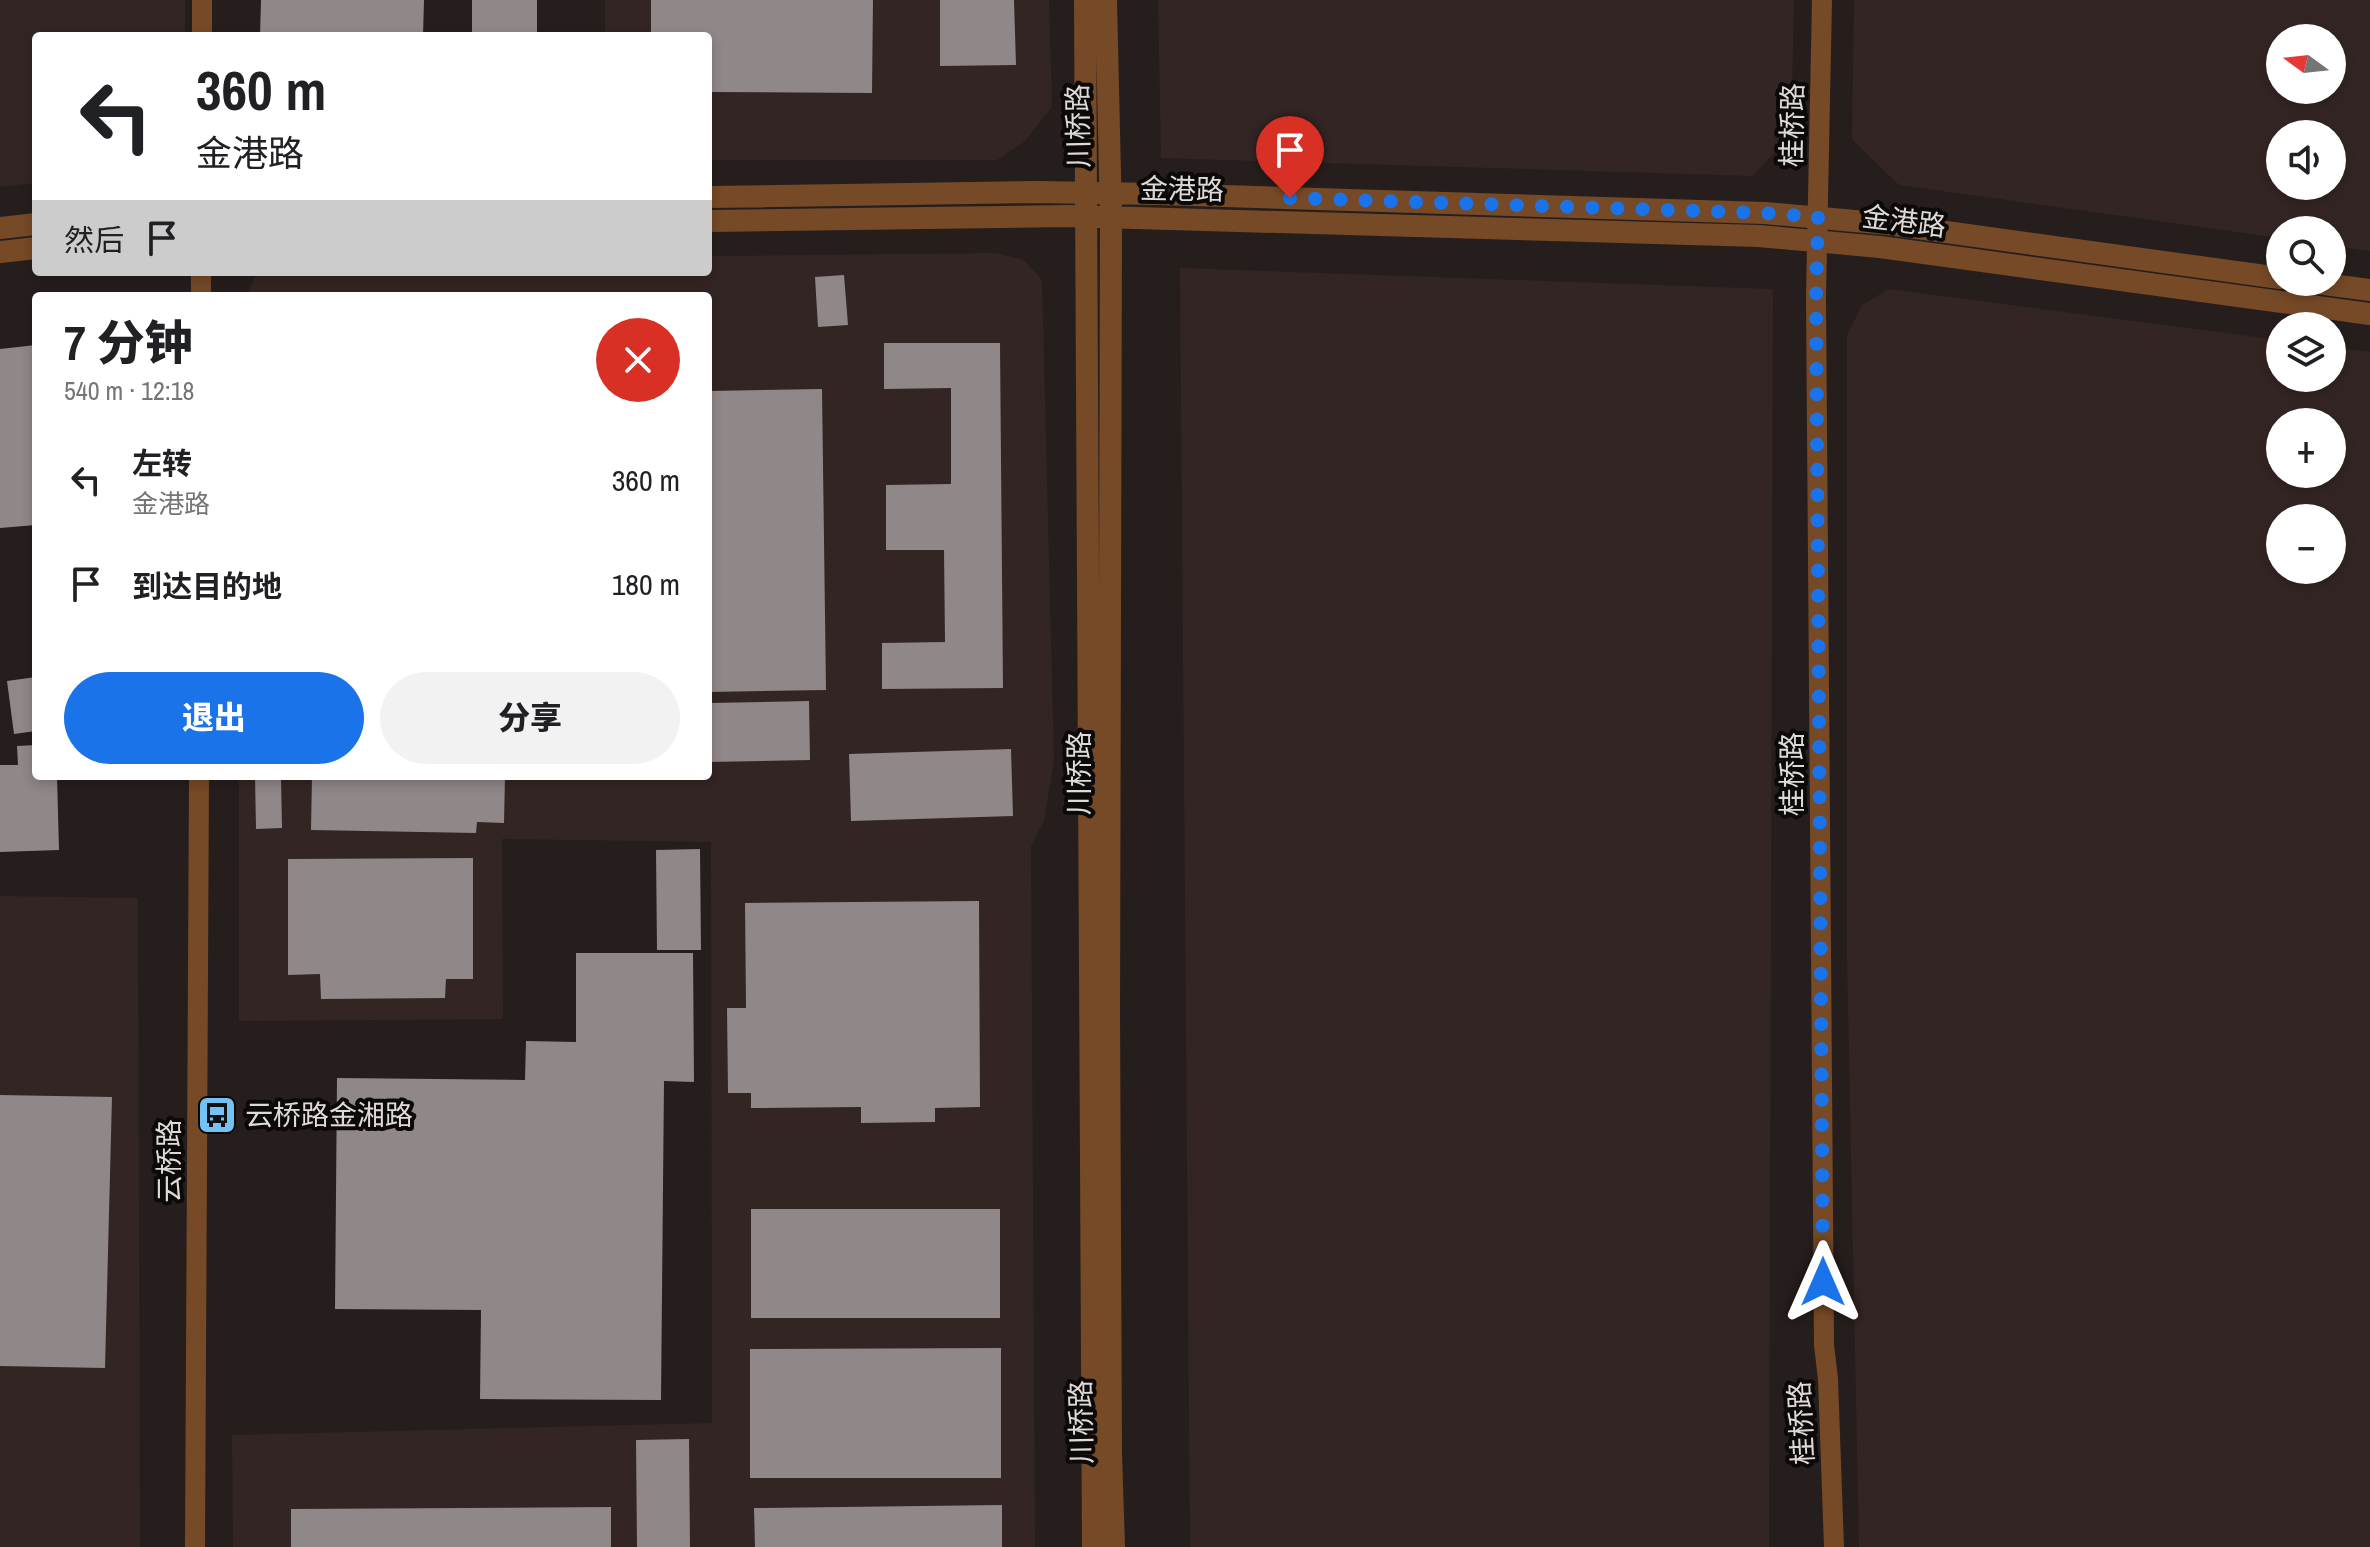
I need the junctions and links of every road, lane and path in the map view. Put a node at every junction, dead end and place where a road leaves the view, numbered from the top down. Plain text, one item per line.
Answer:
1 (202, 0) edge
2 (1085, 0) edge
3 (1106, 0) edge
4 (1822, 0) edge
5 (202, 32) edge
6 (1085, 193) junction
7 (1110, 193) junction
8 (712, 197) edge
9 (1085, 217) junction
10 (1111, 217) junction
11 (1818, 217) junction
12 (712, 221) edge
13 (32, 224) edge
14 (0, 228) edge
15 (1817, 240) junction
16 (32, 248) edge
17 (0, 252) edge
18 (2266, 276) edge
19 (2346, 287) edge
20 (2370, 290) edge
21 (2370, 314) edge
22 (199, 780) edge
23 (195, 1547) edge
24 (1093, 1547) edge
25 (1114, 1547) edge
26 (1834, 1547) edge

1 - 5 street
2 - 6 street, 川桥路
3 - 7 street, 川桥路
4 - 11 street, 桂桥路
6 - 7 street, 金港路
6 - 8 street, 金港路
6 - 9 street, 川桥路
7 - 10 street, 川桥路
7 - 11 street, 金港路
9 - 10 street, 金港路
9 - 12 street, 金港路
9 - 24 street, 川桥路
10 - 15 street, 金港路
10 - 25 street, 川桥路
11 - 15 street, 桂桥路
11 - 18 street, 金港路
13 - 14 street
15 - 21 street, 金港路
15 - 26 street, 桂桥路
16 - 17 street
19 - 20 street
22 - 23 street, 云桥路

